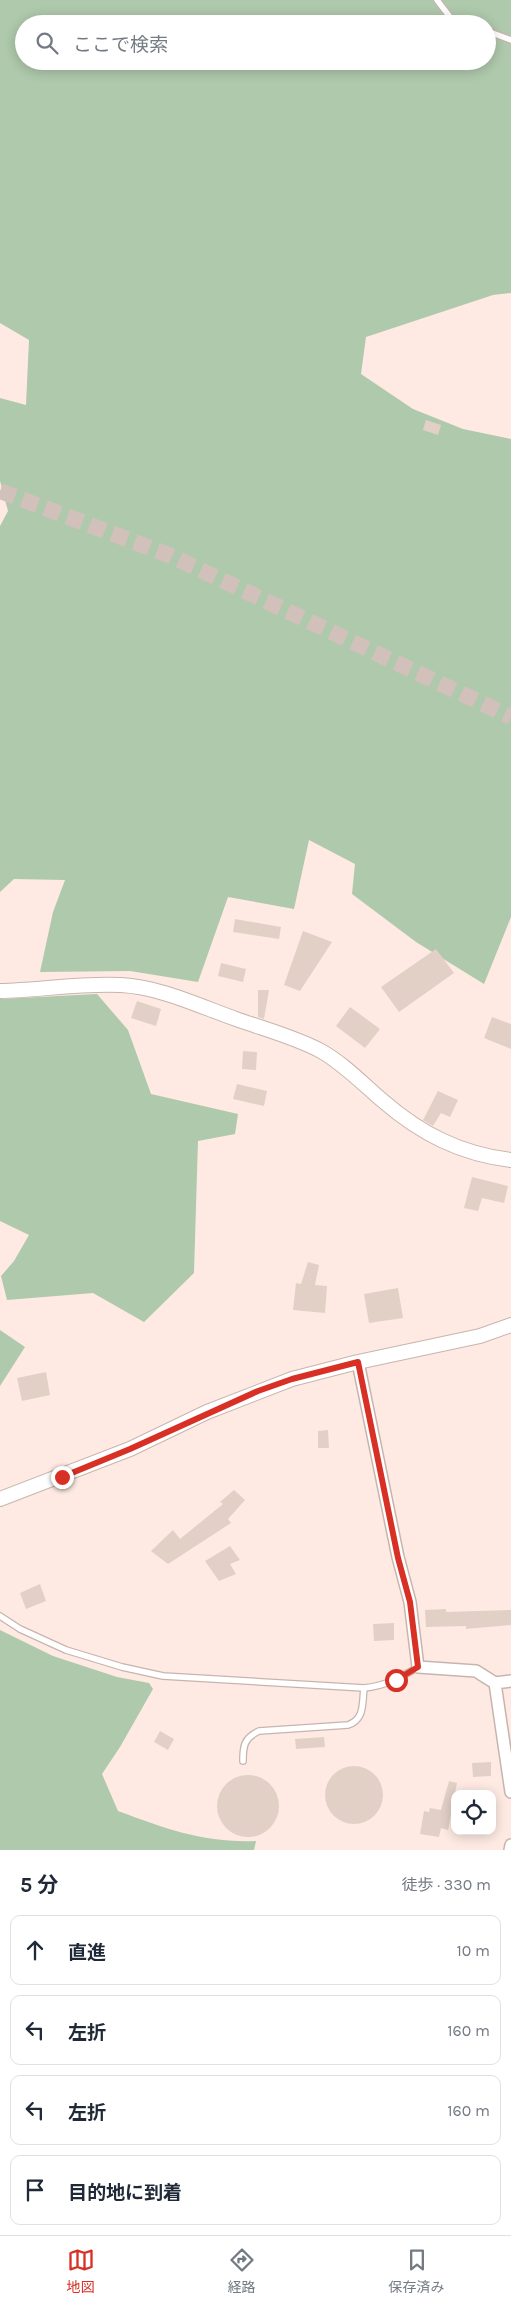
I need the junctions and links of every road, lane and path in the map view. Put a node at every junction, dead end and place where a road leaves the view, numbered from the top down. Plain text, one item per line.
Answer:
1 (437, 0) edge
2 (448, 15) edge
3 (496, 32) edge
4 (511, 40) edge
5 (0, 991) edge
6 (511, 1160) edge
7 (511, 1325) edge
8 (358, 1362) junction
9 (0, 1499) edge
10 (0, 1616) edge
11 (418, 1667) junction
12 (511, 1681) edge
13 (495, 1683) junction
14 (364, 1688) junction
15 (243, 1761) dead end
16 (511, 1792) edge
17 (511, 1844) edge
18 (510, 1850) edge

1 - 2 lane
3 - 4 lane
5 - 6 street
7 - 8 street
8 - 9 street
8 - 11 street
10 - 14 lane
11 - 13 street
11 - 14 lane
12 - 13 street
13 - 16 street
14 - 15 lane
17 - 18 street

